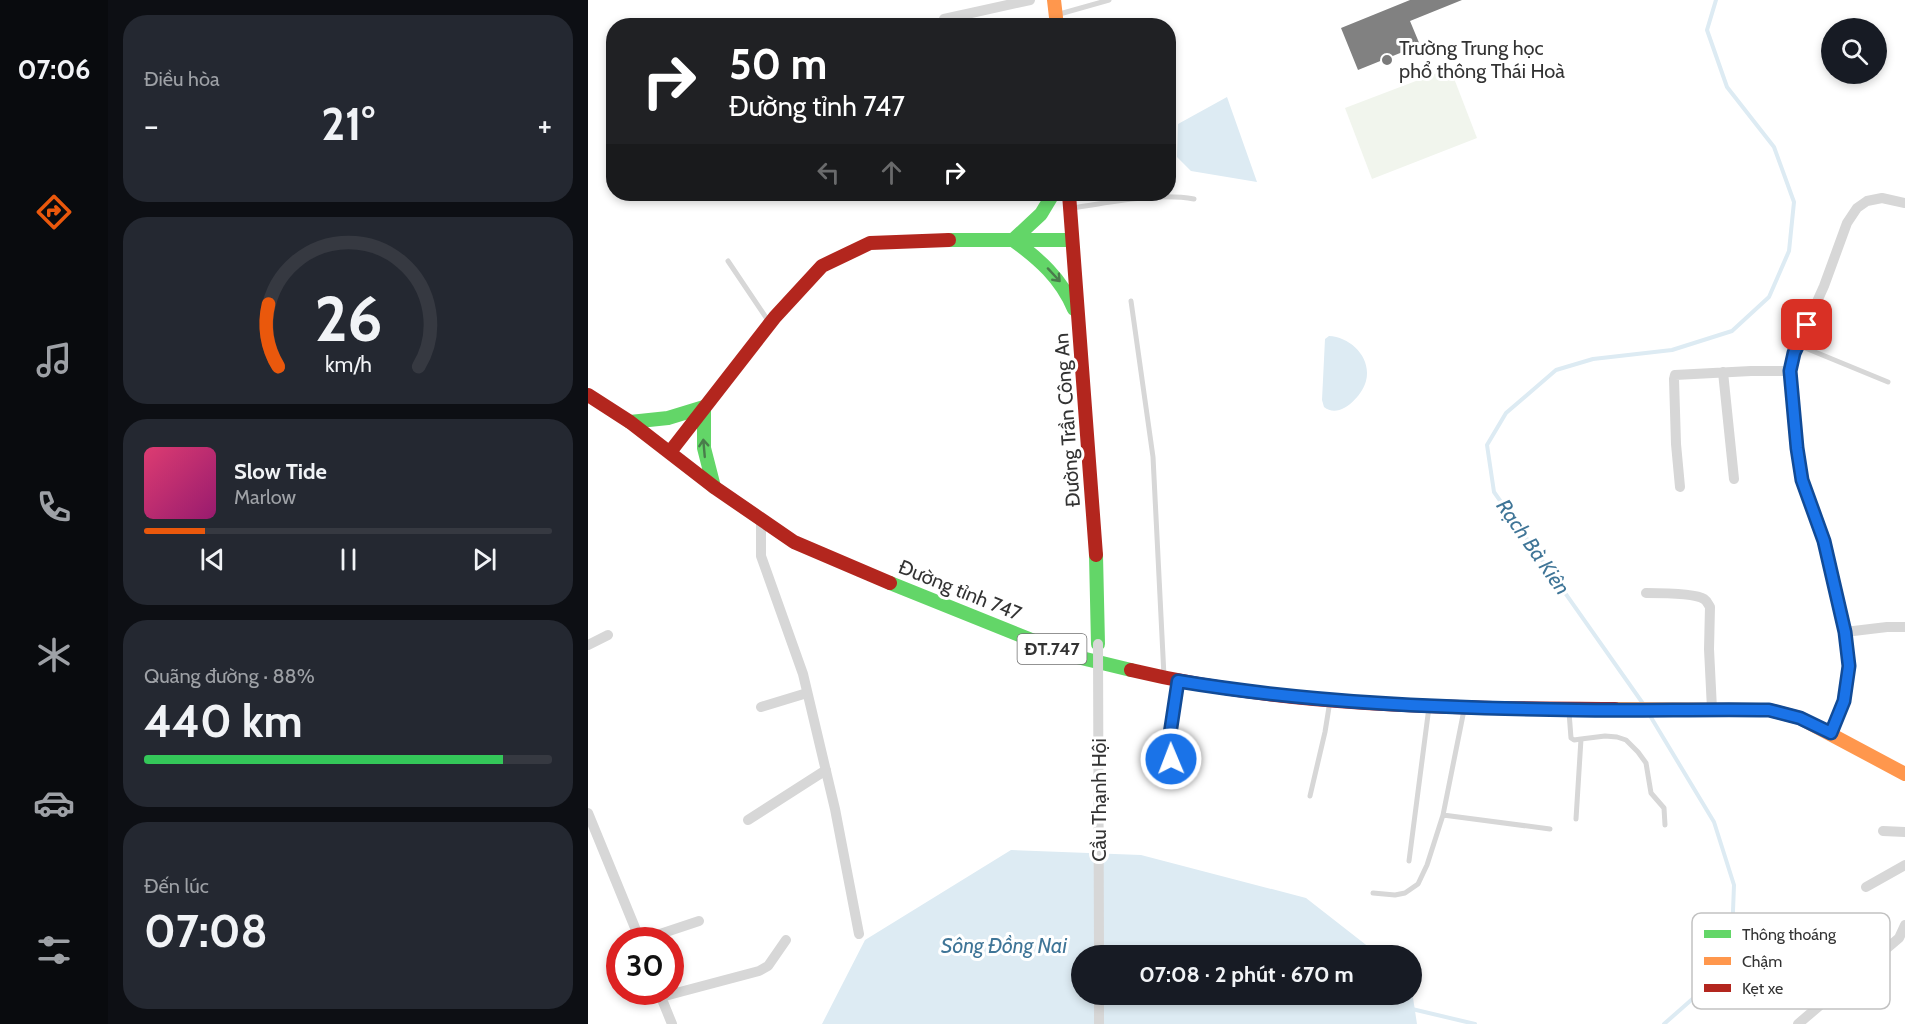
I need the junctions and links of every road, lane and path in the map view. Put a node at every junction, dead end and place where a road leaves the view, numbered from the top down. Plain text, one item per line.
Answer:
1 (1030, 0) edge
2 (1054, 0) edge
3 (1109, 0) edge
4 (944, 18) dead end
5 (1056, 18) edge
6 (1061, 18) edge
7 (1176, 196) edge
8 (1194, 199) dead end
9 (1050, 201) edge
10 (1070, 201) edge
11 (1124, 201) edge
12 (1905, 203) edge
13 (1070, 208) junction
14 (1012, 240) junction
15 (1072, 240) junction
16 (728, 261) dead end
17 (1131, 301) dead end
18 (1079, 323) junction
19 (770, 324) junction
20 (1798, 345) junction
21 (1790, 371) junction
22 (1723, 372) junction
23 (1888, 382) dead end
24 (589, 398) edge
25 (704, 407) junction
26 (630, 422) junction
27 (670, 452) junction
28 (1734, 479) dead end
29 (1680, 487) dead end
30 (714, 488) junction
31 (761, 518) junction
32 (1646, 593) dead end
33 (1905, 627) edge
34 (1845, 632) junction
35 (608, 635) dead end
36 (1098, 644) joint
37 (588, 645) edge
38 (1164, 677) junction
39 (1178, 681) junction
40 (807, 693) junction
41 (1330, 700) junction
42 (1429, 706) junction
43 (762, 707) dead end
44 (1464, 708) junction
45 (1707, 709) junction
46 (1574, 710) junction
47 (1831, 733) junction
48 (1581, 739) junction
49 (1171, 759) dead end
50 (826, 770) junction
51 (1905, 774) edge
52 (1310, 796) dead end
53 (588, 813) edge
54 (1443, 814) junction
55 (1576, 819) dead end
56 (747, 820) dead end
57 (1665, 825) dead end
58 (1550, 829) dead end
59 (1883, 831) dead end
60 (1905, 832) edge
61 (1409, 861) dead end
62 (1905, 865) edge
63 (1866, 887) dead end
64 (1373, 893) dead end
65 (699, 921) dead end
66 (1905, 925) edge
67 (636, 927) edge
68 (681, 927) edge
69 (859, 934) dead end
70 (786, 940) dead end
71 (1902, 943) edge
72 (1099, 945) edge
73 (684, 988) edge
74 (664, 1005) edge
75 (1099, 1005) edge
76 (1816, 1009) edge
77 (672, 1024) edge
78 (1099, 1024) edge
79 (1798, 1024) edge

1 - 4 street
2 - 5 main road
3 - 6 lane
7 - 8 lane
9 - 14 main road
10 - 13 main road, Đường Trần Công An
11 - 13 lane
12 - 20 street
13 - 15 main road, Đường Trần Công An
14 - 15 main road
14 -> 18 main road
14 - 19 main road
15 - 18 main road, Đường Trần Công An
16 - 19 lane
17 - 38 lane
18 - 36 main road, Đường Trần Công An
19 - 25 main road
20 - 21 street
20 - 23 lane
21 - 22 street
21 - 34 street
22 - 28 street
22 - 29 street
24 - 26 main road, Đường tỉnh 747 / ĐT.747
25 - 26 main road
25 - 27 main road
30 -> 25 main road
26 - 27 main road, Đường tỉnh 747 / ĐT.747
27 - 30 main road, Đường tỉnh 747 / ĐT.747
30 - 31 main road, Đường tỉnh 747 / ĐT.747
31 - 38 main road, Đường tỉnh 747 / ĐT.747
31 - 40 street
32 - 45 street
33 - 34 street
34 - 47 street
35 - 37 street
36 - 72 street, Cầu Thạnh Hội, bridge
38 - 39 main road, Đường tỉnh 747 / ĐT.747
39 - 41 main road, Đường tỉnh 747 / ĐT.747
39 - 49 street
40 - 43 street
40 - 50 street
41 - 42 main road, Đường tỉnh 747 / ĐT.747
41 - 52 lane
42 - 44 main road, Đường tỉnh 747 / ĐT.747
42 - 61 lane
44 - 46 main road, Đường tỉnh 747 / ĐT.747
44 - 54 lane
45 - 46 main road, ĐT.747
45 - 47 main road, ĐT.747
46 - 48 lane
47 - 51 main road, ĐT.747
48 - 55 lane
48 - 57 lane
50 - 56 street
50 - 69 street
53 - 67 street
54 - 58 lane
54 - 64 lane
59 - 60 street
62 - 63 street
65 - 68 street
66 - 71 street
70 - 73 street
74 - 77 street
75 - 78 street
76 - 79 street

